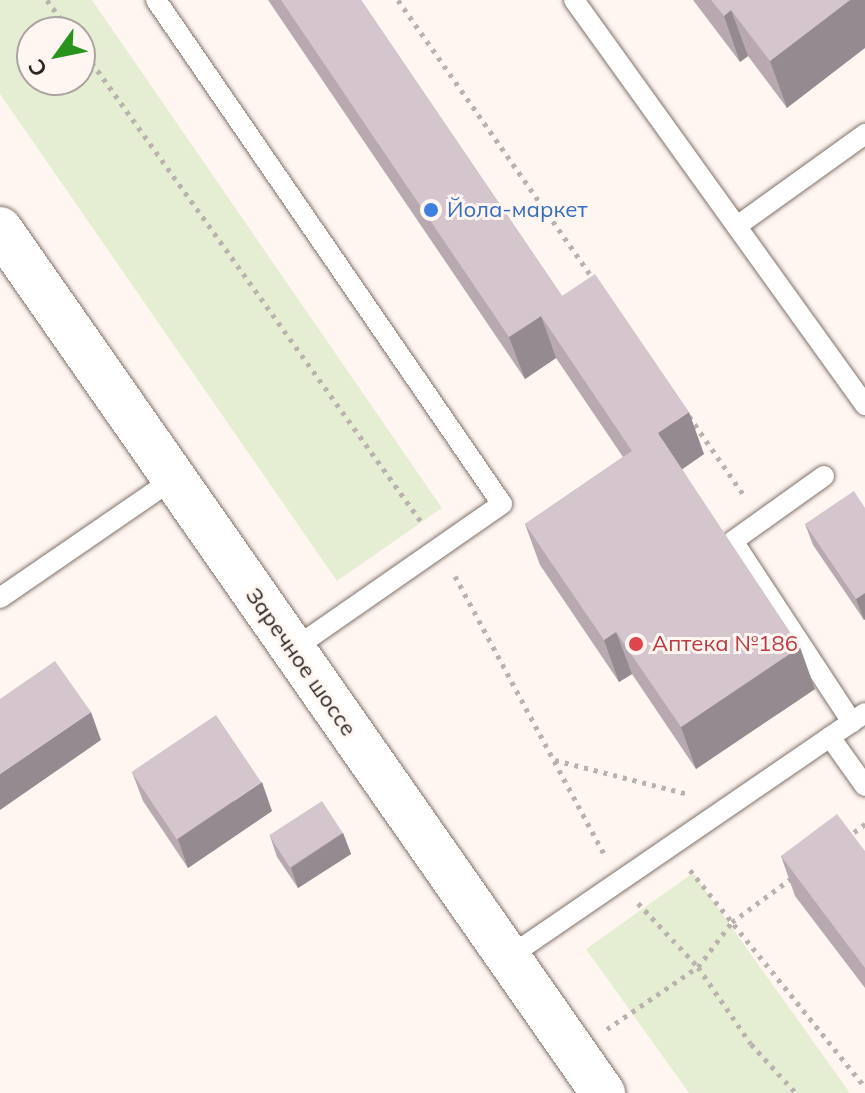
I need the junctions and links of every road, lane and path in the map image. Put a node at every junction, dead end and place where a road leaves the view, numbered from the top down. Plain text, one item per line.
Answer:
1 (156, 0) edge
2 (398, 0) edge
3 (574, 0) edge
4 (865, 134) edge
5 (737, 226) junction
6 (0, 229) edge
7 (598, 286) edge
8 (680, 403) edge
9 (865, 405) edge
10 (824, 476) dead end
11 (173, 479) junction
12 (762, 520) junction
13 (0, 598) edge
14 (292, 650) junction
15 (859, 717) edge
16 (830, 737) junction
17 (554, 759) dead end
18 (865, 786) edge
19 (699, 789) dead end
20 (865, 824) edge
21 (841, 842) edge
22 (671, 846) junction
23 (805, 869) edge
24 (732, 922) junction
25 (510, 956) junction
26 (574, 1051) junction
27 (865, 1087) edge
28 (603, 1093) edge

1 - 14 lane
2 - 7 path
3 - 5 lane
4 - 5 lane
5 - 9 lane
6 - 11 main road, Заречное шоссе
8 - 12 path
10 - 12 lane
11 - 13 lane
11 - 14 main road, Заречное шоссе
12 - 15 lane
14 - 25 main road, Заречное шоссе
15 - 16 lane
16 - 18 lane
16 - 22 lane
17 - 19 path
20 - 21 path
22 - 24 path
22 - 25 lane
23 - 24 path
24 - 26 path
24 - 27 path
25 - 26 main road, Заречное шоссе
26 - 28 main road, Заречное шоссе

